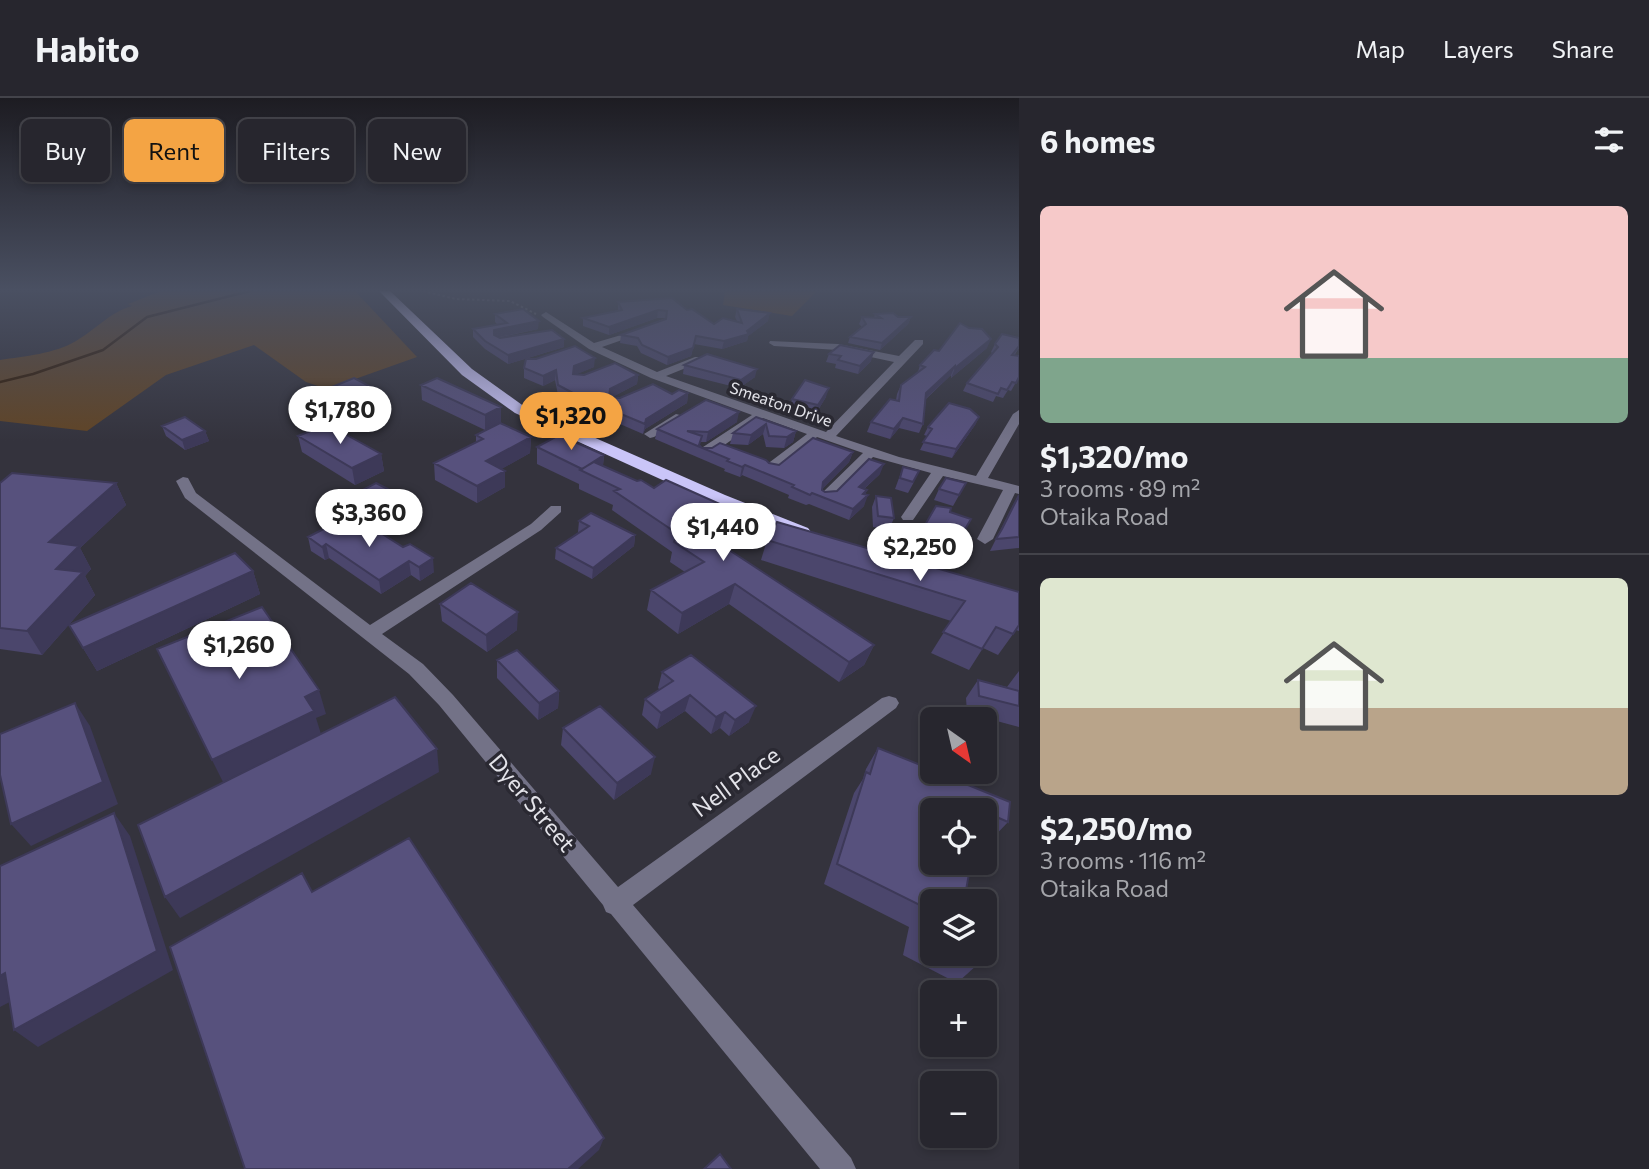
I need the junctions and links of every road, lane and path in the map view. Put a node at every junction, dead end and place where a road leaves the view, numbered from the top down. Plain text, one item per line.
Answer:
1 (436, 341) edge
2 (584, 341) edge
3 (606, 341) edge
4 (919, 342) dead end
5 (774, 343) dead end
6 (591, 346) junction
7 (576, 349) edge
8 (699, 359) edge
9 (902, 360) junction
10 (624, 362) junction
11 (608, 368) edge
12 (657, 381) junction
13 (711, 396) junction
14 (761, 414) junction
15 (1019, 414) edge
16 (650, 434) dead end
17 (822, 435) junction
18 (705, 452) edge
19 (871, 452) junction
20 (771, 468) edge
21 (939, 471) junction
22 (980, 480) junction
23 (183, 481) dead end
24 (1015, 489) edge
25 (826, 497) edge
26 (556, 509) dead end
27 (908, 517) dead end
28 (819, 537) edge
29 (985, 539) dead end
30 (370, 633) junction
31 (889, 703) dead end
32 (615, 904) junction
33 (839, 1169) edge

1 - 28 highway
2 - 6 street, Smeaton Drive
3 - 6 street
4 - 9 street
5 - 9 street
6 - 7 street
6 - 10 street, Smeaton Drive
8 - 12 street
9 - 17 street
10 - 11 street
10 - 12 street, Smeaton Drive
12 - 13 street, Smeaton Drive
13 - 14 street, Smeaton Drive
13 - 16 street
14 - 17 street, Smeaton Drive
14 - 18 street
15 - 22 street
17 - 19 street, Smeaton Drive
17 - 20 street
19 - 21 street, Smeaton Drive
19 - 25 street
21 - 22 street, Smeaton Drive
21 - 27 street
22 - 24 street, Smeaton Drive
23 - 30 street, Dyer Street
24 - 29 street
26 - 30 street
30 - 32 street, Dyer Street
31 - 32 street, Nell Place
32 - 33 street, Dyer Street

